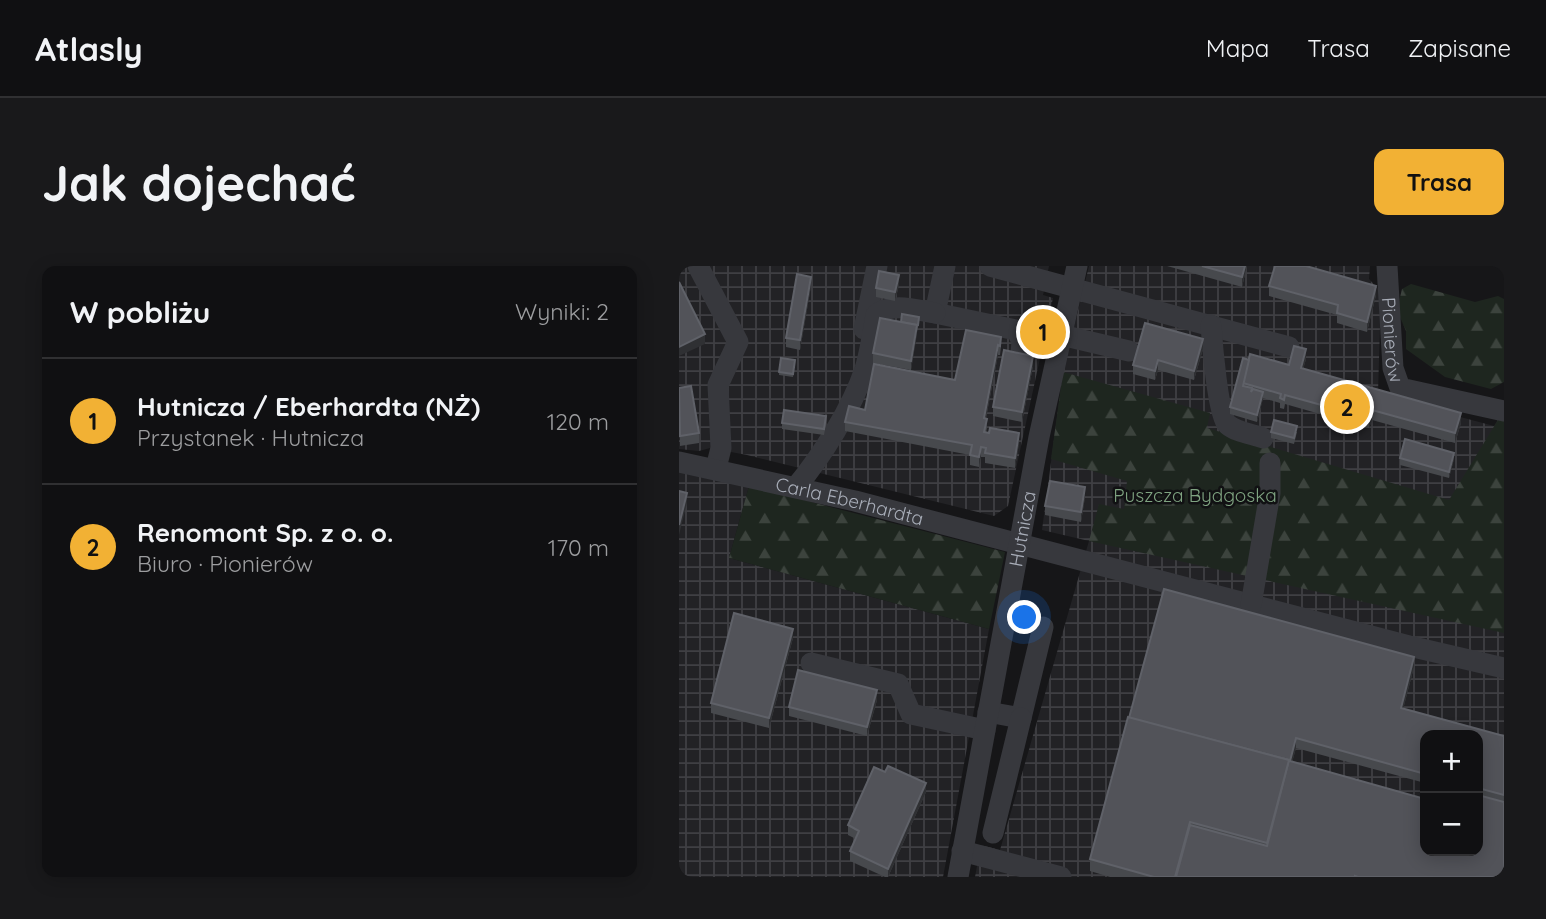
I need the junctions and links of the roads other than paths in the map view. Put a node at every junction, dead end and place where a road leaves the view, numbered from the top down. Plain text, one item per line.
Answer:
1 (698, 266) edge
2 (877, 266) edge
3 (945, 266) edge
4 (990, 266) edge
5 (1387, 266) edge
6 (1074, 276) edge
7 (935, 313) junction
8 (1211, 325) junction
9 (1061, 335) junction
10 (1289, 347) dead end
11 (1129, 351) dead end
12 (1021, 354) edge
13 (858, 357) dead end
14 (1504, 411) edge
15 (1263, 438) dead end
16 (679, 461) edge
17 (1271, 463) dead end
18 (716, 468) junction
19 (796, 488) junction
20 (1020, 544) junction
21 (1251, 605) junction
22 (1043, 627) dead end
23 (811, 663) dead end
24 (1504, 668) edge
25 (1021, 718) junction
26 (987, 721) junction
27 (993, 833) dead end
28 (963, 851) junction
29 (958, 877) edge
30 (1061, 877) edge

1 - 18 street
2 - 13 street
3 - 7 street
4 - 6 street
5 - 14 street, Pionierów
6 - 8 street
6 - 9 street, Hutnicza
7 - 12 street
7 - 19 street
8 - 10 street
8 - 15 street
9 - 11 street
9 - 20 street, Hutnicza
16 - 18 street, Carla Eberhardta
17 - 21 street
18 - 19 street, Carla Eberhardta
19 - 20 street, Carla Eberhardta
20 - 21 street, Carla Eberhardta
20 - 26 street, Hutnicza
21 - 24 street, Carla Eberhardta
22 - 25 street
23 - 26 street
25 - 26 street
25 - 27 street
26 - 28 street, Hutnicza
28 - 29 street, Hutnicza
28 - 30 street

